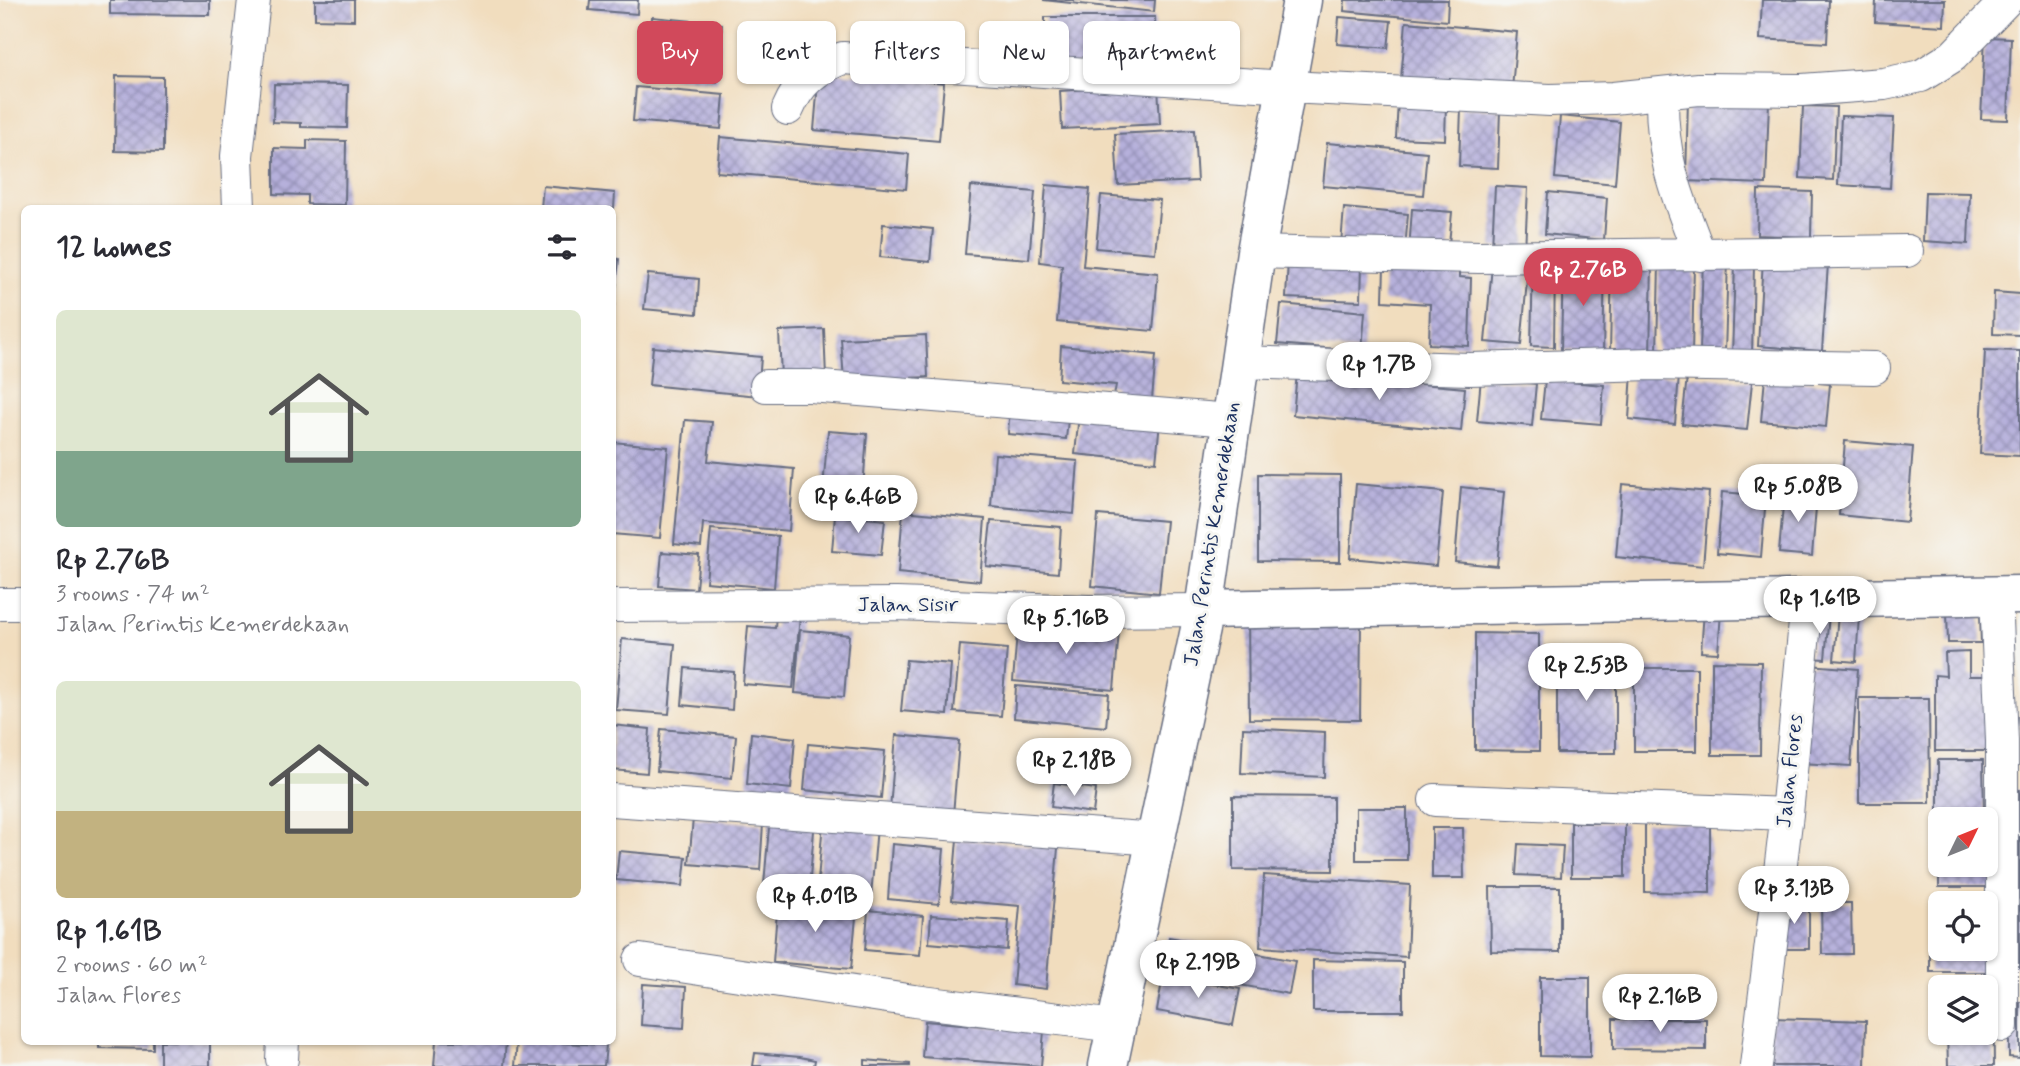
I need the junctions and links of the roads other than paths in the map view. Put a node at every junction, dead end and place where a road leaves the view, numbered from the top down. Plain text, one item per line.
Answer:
1 (254, 0) edge
2 (1302, 0) edge
3 (2007, 0) edge
4 (1288, 87) junction
5 (1662, 94) junction
6 (788, 110) dead end
7 (239, 205) edge
8 (1907, 251) dead end
9 (1256, 252) junction
10 (1700, 255) junction
11 (1239, 362) junction
12 (1874, 368) dead end
13 (766, 386) dead end
14 (1231, 420) junction
15 (2008, 595) edge
16 (1807, 601) junction
17 (0, 604) edge
18 (21, 604) edge
19 (616, 606) edge
20 (1203, 610) junction
21 (616, 800) edge
22 (1435, 800) dead end
23 (1787, 814) junction
24 (1157, 839) junction
25 (640, 960) dead end
26 (1115, 1026) junction
27 (2002, 1026) dead end
28 (1108, 1066) edge
29 (1756, 1066) edge

1 - 7 street
2 - 4 street, Jalan Perintis Kemerdekaan
3 - 5 street
4 - 5 street
4 - 6 street
4 - 9 street, Jalan Perintis Kemerdekaan
5 - 10 street
8 - 10 street
9 - 10 street
9 - 11 street, Jalan Perintis Kemerdekaan
11 - 12 street
11 - 14 street, Jalan Perintis Kemerdekaan
13 - 14 street
14 - 20 street, Jalan Perintis Kemerdekaan
15 - 16 street
15 - 27 street
16 - 20 street
16 - 23 street, Jalan Flores
17 - 18 street
19 - 20 street, Jalan Sisir
20 - 24 street, Jalan Perintis Kemerdekaan
21 - 24 street
22 - 23 street
23 - 29 street, Jalan Flores
24 - 26 street, Jalan Perintis Kemerdekaan
25 - 26 street
26 - 28 street, Jalan Perintis Kemerdekaan

